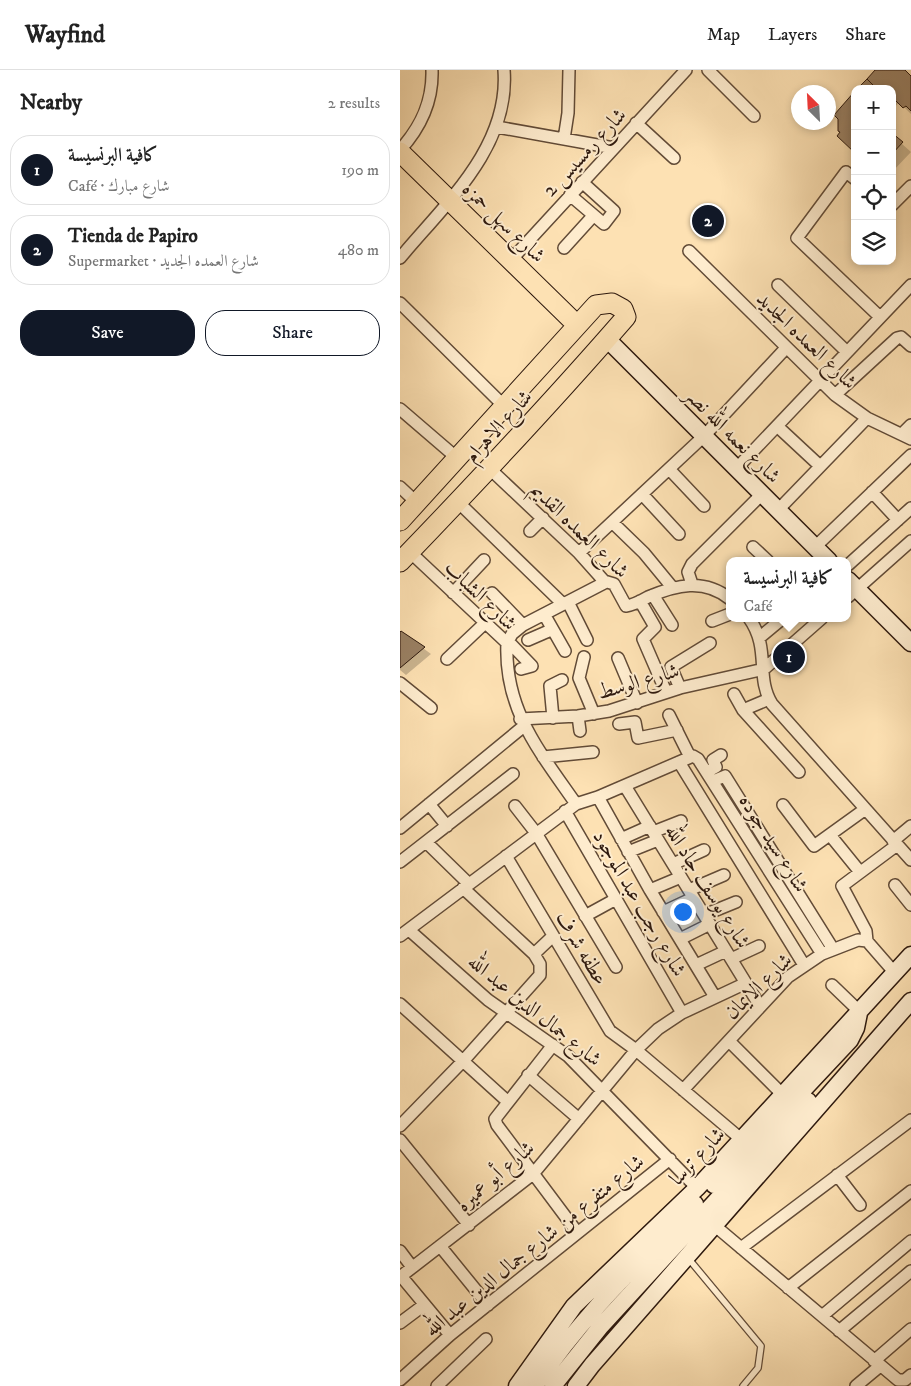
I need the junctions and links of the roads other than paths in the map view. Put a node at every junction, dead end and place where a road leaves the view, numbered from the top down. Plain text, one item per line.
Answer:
1 (432, 70) edge
2 (504, 70) edge
3 (569, 70) edge
4 (686, 70) edge
5 (708, 70) edge
6 (754, 116) dead end
7 (636, 123) junction
8 (497, 127) junction
9 (564, 139) junction
10 (614, 148) junction
11 (400, 151) edge
12 (674, 158) dead end
13 (851, 176) edge
14 (582, 182) junction
15 (911, 186) edge
16 (570, 195) junction
17 (449, 199) junction
18 (896, 200) edge
19 (593, 216) junction
20 (564, 248) dead end
21 (690, 251) dead end
22 (400, 258) edge
23 (511, 260) junction
24 (778, 285) dead end
25 (911, 285) edge
26 (400, 304) edge
27 (880, 318) junction
28 (577, 325) junction
29 (607, 339) junction
30 (911, 346) edge
31 (786, 348) junction
32 (847, 352) junction
33 (820, 381) junction
34 (835, 395) junction
35 (504, 406) junction
36 (400, 409) edge
37 (867, 418) junction
38 (911, 425) edge
39 (777, 426) junction
40 (484, 428) junction
41 (704, 436) junction
42 (907, 437) edge
43 (508, 448) junction
44 (911, 455) edge
45 (457, 458) junction
46 (820, 466) junction
47 (490, 469) junction
48 (670, 469) junction
49 (736, 469) junction
50 (400, 488) edge
51 (872, 492) junction
52 (642, 494) junction
53 (762, 494) junction
54 (416, 502) junction
55 (458, 502) junction
56 (704, 506) dead end
57 (911, 508) edge
58 (778, 510) junction
59 (543, 518) junction
60 (898, 520) junction
61 (400, 521) edge
62 (612, 522) junction
63 (530, 531) dead end
64 (679, 534) dead end
65 (911, 541) edge
66 (754, 547) dead end
67 (815, 547) junction
68 (579, 553) junction
69 (405, 557) edge
70 (764, 557) edge
71 (825, 557) edge
72 (484, 560) dead end
73 (851, 562) edge
74 (606, 582) junction
75 (692, 584) junction
76 (672, 587) junction
77 (851, 588) edge
78 (453, 593) junction
79 (492, 593) dead end
80 (653, 595) junction
81 (726, 596) edge
82 (640, 601) junction
83 (565, 603) junction
84 (544, 614) junction
85 (726, 616) edge
86 (712, 621) dead end
87 (751, 622) edge
88 (778, 622) edge
89 (817, 622) edge
90 (485, 624) junction
91 (523, 625) junction
92 (672, 625) dead end
93 (552, 630) junction
94 (759, 638) junction
95 (528, 640) dead end
96 (587, 640) dead end
97 (508, 642) junction
98 (710, 643) dead end
99 (911, 643) edge
100 (565, 651) dead end
101 (584, 657) dead end
102 (447, 658) dead end
103 (618, 658) dead end
104 (764, 668) junction
105 (521, 669) dead end
106 (562, 680) dead end
107 (400, 683) edge
108 (680, 688) junction
109 (666, 692) junction
110 (734, 694) dead end
111 (769, 698) junction
112 (637, 703) junction
113 (431, 708) dead end
114 (744, 710) junction
115 (594, 714) junction
116 (669, 715) dead end
117 (578, 716) junction
118 (553, 718) junction
119 (522, 722) junction
120 (619, 724) dead end
121 (676, 730) junction
122 (580, 731) dead end
123 (593, 752) dead end
124 (721, 755) dead end
125 (543, 756) junction
126 (685, 760) junction
127 (798, 772) dead end
128 (513, 774) dead end
129 (710, 776) junction
130 (625, 786) junction
131 (598, 797) junction
132 (429, 804) junction
133 (576, 804) junction
134 (783, 805) dead end
135 (515, 806) dead end
136 (864, 810) junction
137 (565, 812) junction
138 (680, 821) dead end
139 (447, 826) junction
140 (911, 826) edge
141 (400, 828) edge
142 (536, 833) junction
143 (654, 833) junction
144 (830, 835) junction
145 (621, 839) junction
146 (426, 842) junction
147 (895, 843) junction
148 (704, 850) dead end
149 (628, 852) junction
150 (506, 856) junction
151 (911, 860) edge
152 (400, 862) edge
153 (673, 864) junction
154 (860, 872) junction
155 (724, 874) dead end
156 (681, 877) junction
157 (895, 885) dead end
158 (466, 886) junction
159 (650, 890) junction
160 (691, 894) junction
161 (616, 899) junction
162 (736, 902) dead end
163 (911, 905) edge
164 (663, 912) junction
165 (585, 916) junction
166 (707, 920) junction
167 (405, 933) edge
168 (553, 936) junction
169 (680, 939) junction
170 (867, 941) junction
171 (760, 946) dead end
172 (834, 949) junction
173 (534, 954) junction
174 (822, 954) junction
175 (729, 955) junction
176 (911, 955) edge
177 (696, 965) junction
178 (804, 965) junction
179 (616, 967) dead end
180 (894, 972) junction
181 (746, 983) junction
182 (832, 985) dead end
183 (715, 997) junction
184 (911, 1001) edge
185 (400, 1004) edge
186 (760, 1006) junction
187 (859, 1011) junction
188 (507, 1013) junction
189 (682, 1013) junction
190 (891, 1026) junction
191 (729, 1040) junction
192 (553, 1045) junction
193 (636, 1050) junction
194 (464, 1060) junction
195 (528, 1075) junction
196 (683, 1090) junction
197 (603, 1091) junction
198 (782, 1094) junction
199 (507, 1101) junction
200 (579, 1119) junction
201 (911, 1120) edge
202 (400, 1126) edge
203 (400, 1140) edge
204 (741, 1140) junction
205 (670, 1160) junction
206 (743, 1165) junction
207 (533, 1174) junction
208 (837, 1175) junction
209 (697, 1188) junction
210 (911, 1191) edge
211 (860, 1205) dead end
212 (469, 1225) junction
213 (714, 1225) junction
214 (577, 1232) junction
215 (911, 1241) edge
216 (440, 1246) junction
217 (741, 1248) junction
218 (400, 1251) edge
219 (687, 1256) junction
220 (412, 1267) junction
221 (911, 1270) edge
222 (400, 1276) edge
223 (788, 1288) junction
224 (424, 1305) junction
225 (488, 1305) junction
226 (822, 1316) junction
227 (400, 1323) edge
228 (911, 1329) edge
229 (839, 1331) junction
230 (450, 1335) junction
231 (486, 1340) dead end
232 (877, 1363) junction
233 (911, 1375) edge
234 (400, 1380) edge
235 (437, 1386) edge
236 (517, 1386) edge
237 (535, 1386) edge
238 (553, 1386) edge
239 (576, 1386) edge
240 (743, 1386) edge
241 (856, 1386) edge

1 - 11 street
2 - 8 street
3 - 9 street
4 - 7 street, شارع رمسيس 2
5 - 6 street
7 - 10 street, شارع رمسيس 2
7 - 12 street
8 - 9 street
8 - 17 street
9 - 10 street
10 - 14 street, شارع رمسيس 2
11 - 17 main road, شارع سهل حمزه
13 - 27 street
14 - 16 street, شارع رمسيس 2
14 - 19 street
15 - 18 street
16 - 19 street
16 - 23 street, شارع رمسيس 2
17 - 22 street
17 - 23 main road, شارع سهل حمزه
19 - 20 street
21 - 31 street, شارع العمده الجديد
23 - 28 main road, شارع سهل حمزه
24 - 32 street
25 - 27 street
26 - 35 street
27 - 32 street
28 - 29 main road, شارع الاهرام
28 - 35 main road, شارع الاهرام
29 - 41 main road, شارع نعمه الله نصر
29 - 43 main road, شارع الاهرام
30 - 34 street
31 - 33 street, شارع العمده الجديد
31 - 41 street
32 - 33 street
33 - 34 street, شارع العمده الجديد
33 - 39 street
34 - 37 street, شارع العمده الجديد
35 - 40 main road, شارع الاهرام
36 - 45 street
37 - 42 street, شارع العمده الجديد
37 - 46 street
38 - 42 street
39 - 46 street
39 - 49 street
40 - 43 main road
40 - 45 main road, شارع الاهرام
41 - 48 street
41 - 49 main road, شارع نعمه الله نصر
43 - 47 main road, شارع الاهرام
44 - 51 street
45 - 54 main road, شارع الاهرام
46 - 58 street
47 - 55 main road, شارع الاهرام
47 - 59 street, شارع العمده القديم
48 - 52 street
48 - 56 street
49 - 53 main road, شارع نعمه الله نصر
50 - 54 street
51 - 60 street
51 - 67 street
52 - 62 street
52 - 64 street
53 - 58 main road, شارع نعمه الله نصر
53 - 75 street
54 - 61 main road, شارع الاهرام
55 - 69 main road, شارع الاهرام
55 - 83 street
57 - 60 street
58 - 67 main road, شارع نعمه الله نصر
59 - 63 street
59 - 68 street, شارع العمده القديم
60 - 73 street
62 - 68 street
62 - 76 street
65 - 77 street
66 - 70 street
67 - 71 main road, شارع نعمه الله نصر
68 - 74 street, شارع العمده القديم
69 - 78 street, شارع الشباب
72 - 78 street
74 - 82 street, شارع العمده القديم
74 - 83 street
75 - 76 street, شارع العمده القديم
75 - 81 street, شارع العمده القديم
76 - 80 street, شارع العمده القديم
77 - 99 main road
78 - 90 street, شارع الشباب
79 - 91 street
80 - 82 street, شارع العمده القديم
80 - 92 street
82 - 109 street
83 - 84 street
83 - 96 street
84 - 91 street
84 - 93 street
85 - 86 street
87 - 94 street
88 - 94 street
89 - 104 street
90 - 97 street, شارع الشباب
90 - 102 street
91 - 97 street
93 - 95 street
93 - 100 street
94 - 104 street
97 - 105 street
97 - 119 street, شارع الشباب
98 - 108 street
101 - 115 street
103 - 112 street
104 - 108 street, شارع الوسط
104 - 111 street
106 - 118 street
107 - 113 street
108 - 109 street, شارع الوسط
109 - 112 street, شارع الوسط
110 - 114 street
111 - 114 street
111 - 136 street
112 - 115 street, شارع الوسط
114 - 127 street
115 - 117 street, شارع الوسط
116 - 121 street
117 - 118 street, شارع الوسط
117 - 122 street
118 - 119 street, شارع الوسط
119 - 125 street, شارع الشباب
119 - 132 street
120 - 121 street
121 - 126 street
123 - 125 street
124 - 129 street
125 - 133 street, شارع الشباب
126 - 129 street, شارع سيد جوده
126 - 130 street
126 - 178 street
128 - 139 street
129 - 172 street
129 - 174 street, شارع سيد جوده
130 - 131 street
130 - 143 street, شارع يوسف جاد الله
131 - 133 street
131 - 145 street
132 - 139 street
132 - 141 street
133 - 137 street
134 - 144 street
135 - 142 street
136 - 144 street
136 - 147 street
137 - 142 street
137 - 161 street, شارع رجب عبد الموجود
138 - 143 street
139 - 146 street
140 - 147 street
142 - 150 street
142 - 165 street
143 - 145 street
143 - 149 street
143 - 153 street, شارع يوسف جاد الله
144 - 154 street
145 - 149 street
146 - 152 street
146 - 158 street
147 - 151 street
147 - 154 street
148 - 153 street
149 - 159 street
150 - 158 street
150 - 168 street, عطفه شرف
153 - 156 street, شارع يوسف جاد الله
154 - 170 street
155 - 160 street
156 - 159 street
156 - 160 street, شارع يوسف جاد الله
157 - 163 street
158 - 167 street
158 - 173 street
159 - 164 street
160 - 164 street
160 - 166 street, شارع يوسف جاد الله
161 - 165 street
161 - 189 street, شارع رجب عبد الموجود
162 - 166 street
164 - 169 street
165 - 179 street
166 - 169 street
166 - 175 street, شارع يوسف جاد الله
167 - 188 street, شارع جمال الدين عبد الله
168 - 173 street
168 - 193 street, عطفه شرف
169 - 177 street
170 - 172 street, شارع الايمان
170 - 180 street
171 - 175 street
172 - 174 street, شارع الايمان
173 - 188 street
174 - 178 street, شارع الايمان
175 - 177 street
175 - 181 street, شارع يوسف جاد الله
176 - 180 main road, شارع ترسا
177 - 183 street
178 - 186 street, شارع الايمان
180 - 187 main road, شارع ترسا
181 - 183 street, شارع أبو عميره
181 - 186 street, شارع يوسف جاد الله
182 - 187 street
183 - 189 street, شارع أبو عميره
184 - 190 main road
185 - 194 street
186 - 191 street, شارع الايمان
187 - 198 main road, شارع ترسا
187 - 206 main road
188 - 192 street, شارع جمال الدين عبد الله
188 - 194 street
189 - 193 street, شارع أبو عميره
190 - 206 main road
190 - 213 main road
191 - 196 street, شارع الايمان
191 - 198 street
192 - 195 street
192 - 197 street, شارع جمال الدين عبد الله
193 - 196 street, عطفه شرف
193 - 197 street, شارع أبو عميره
194 - 199 street
194 - 202 street
195 - 199 street
195 - 200 street
196 - 204 street, عطفه شرف
197 - 200 street, شارع أبو عميره
197 - 205 street, شارع جمال الدين عبد الله
198 - 204 main road, شارع ترسا
199 - 207 street
200 - 207 street, شارع أبو عميره
201 - 208 street
203 - 212 street
204 - 209 main road, شارع ترسا
205 - 209 street, شارع جمال الدين عبد الله
205 - 214 street, شارع متفرع من شارع جمال الدين عبد الله
206 - 237 main road
206 - 238 main road
207 - 212 street, شارع أبو عميره
207 - 214 street
208 - 211 street
208 - 217 street
209 - 236 main road, شارع ترسا
210 - 223 street
212 - 216 street, شارع أبو عميره
213 - 217 street
213 - 219 main road
214 - 225 street, شارع متفرع من شارع جمال الدين عبد الله
215 - 226 street
216 - 220 street, شارع أبو عميره
216 - 225 street
217 - 223 street
218 - 220 street
219 - 239 main road
219 - 240 lane
220 - 222 street, شارع أبو عميره
221 - 229 street
222 - 224 street
223 - 226 street
224 - 227 street
224 - 230 street
225 - 230 street, شارع متفرع من شارع جمال الدين عبد الله
226 - 229 street
228 - 232 street
229 - 232 street
230 - 234 street, شارع متفرع من شارع جمال الدين عبد الله
231 - 235 street
232 - 233 street
232 - 241 street

